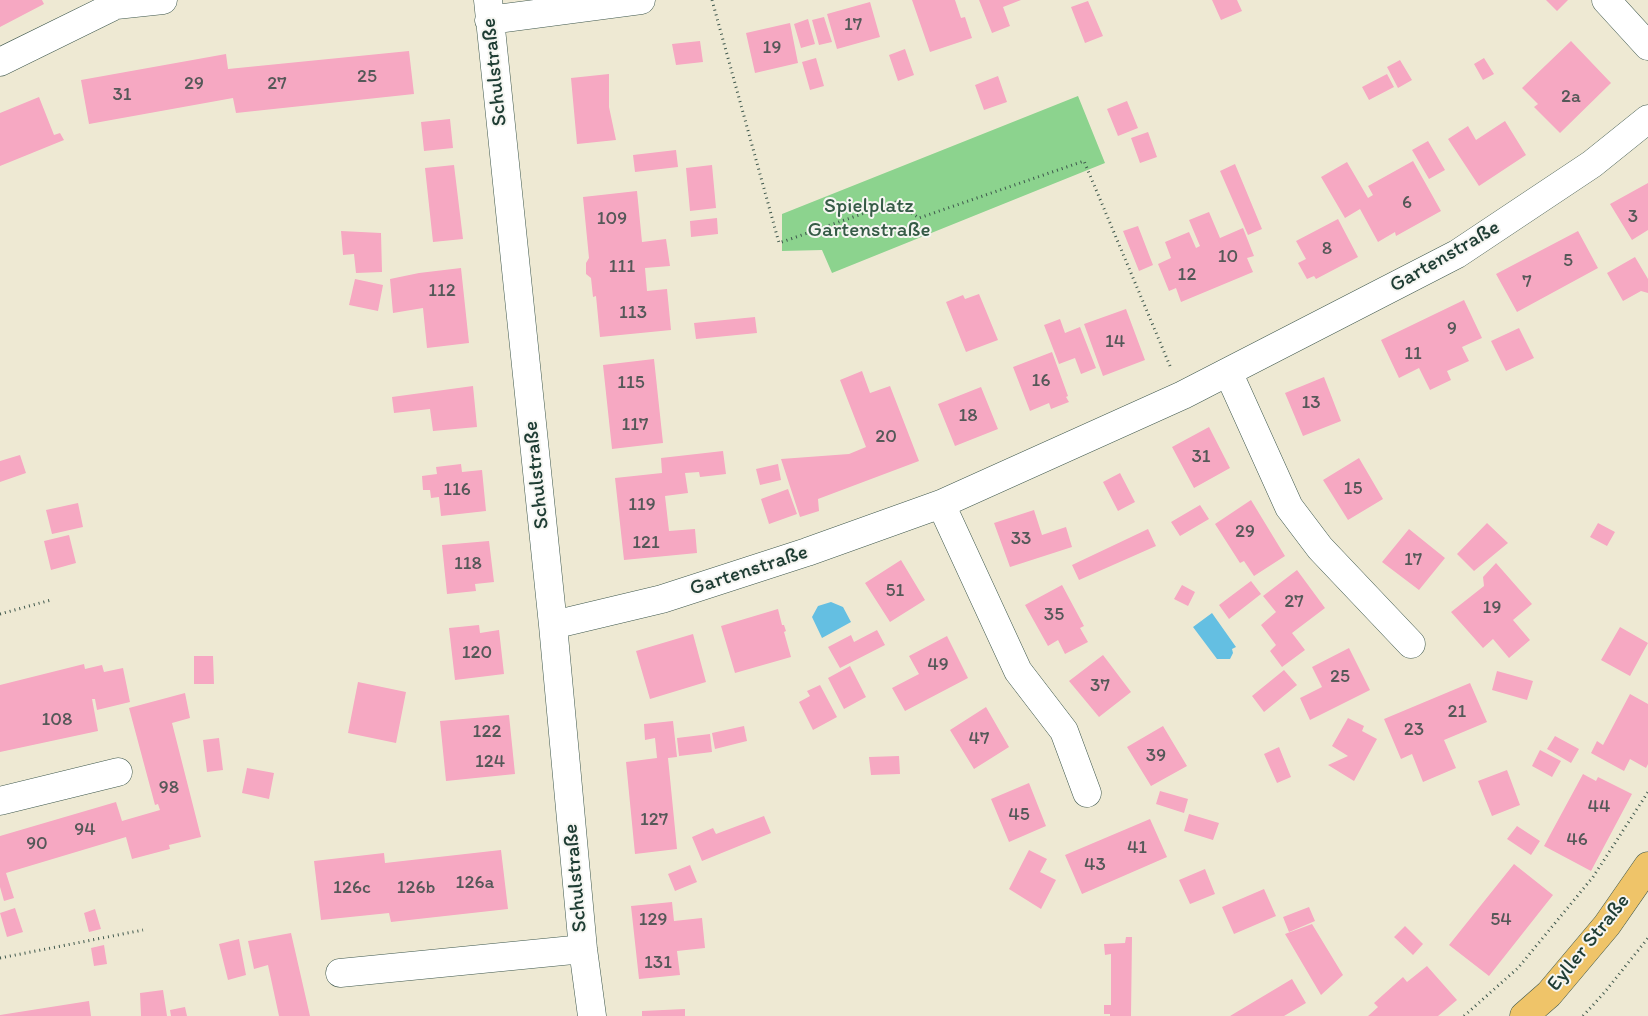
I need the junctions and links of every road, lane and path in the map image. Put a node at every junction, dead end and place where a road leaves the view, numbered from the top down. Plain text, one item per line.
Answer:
1 (163, 0) edge
2 (641, 0) edge
3 (712, 0) edge
4 (1606, 0) edge
5 (114, 2) edge
6 (488, 10) edge
7 (1648, 46) edge
8 (0, 62) edge
9 (1648, 120) edge
10 (1229, 374) junction
11 (1183, 396) junction
12 (941, 504) junction
13 (51, 600) dead end
14 (0, 614) edge
15 (553, 625) junction
16 (1411, 644) dead end
17 (118, 772) dead end
18 (1648, 792) edge
19 (1087, 793) dead end
20 (0, 801) edge
21 (1648, 866) edge
22 (143, 930) dead end
23 (1648, 938) edge
24 (583, 950) junction
25 (0, 958) edge
26 (340, 973) dead end
27 (592, 1016) edge
28 (1464, 1016) edge
29 (1524, 1016) edge
30 (1583, 1016) edge

1 - 5 street
2 - 6 street
3 - 11 path
4 - 7 street
5 - 8 street
6 - 15 street, Schulstraße
9 - 10 street, Gartenstraße
10 - 11 street, Gartenstraße
10 - 16 street
11 - 12 street, Gartenstraße
12 - 15 street, Gartenstraße
12 - 19 street
13 - 14 path
15 - 24 street, Schulstraße
17 - 20 street
18 - 28 path
21 - 29 main road, Eyller Straße
22 - 25 path
23 - 30 path
24 - 26 street, Schulstraße
24 - 27 street, Schulstraße

